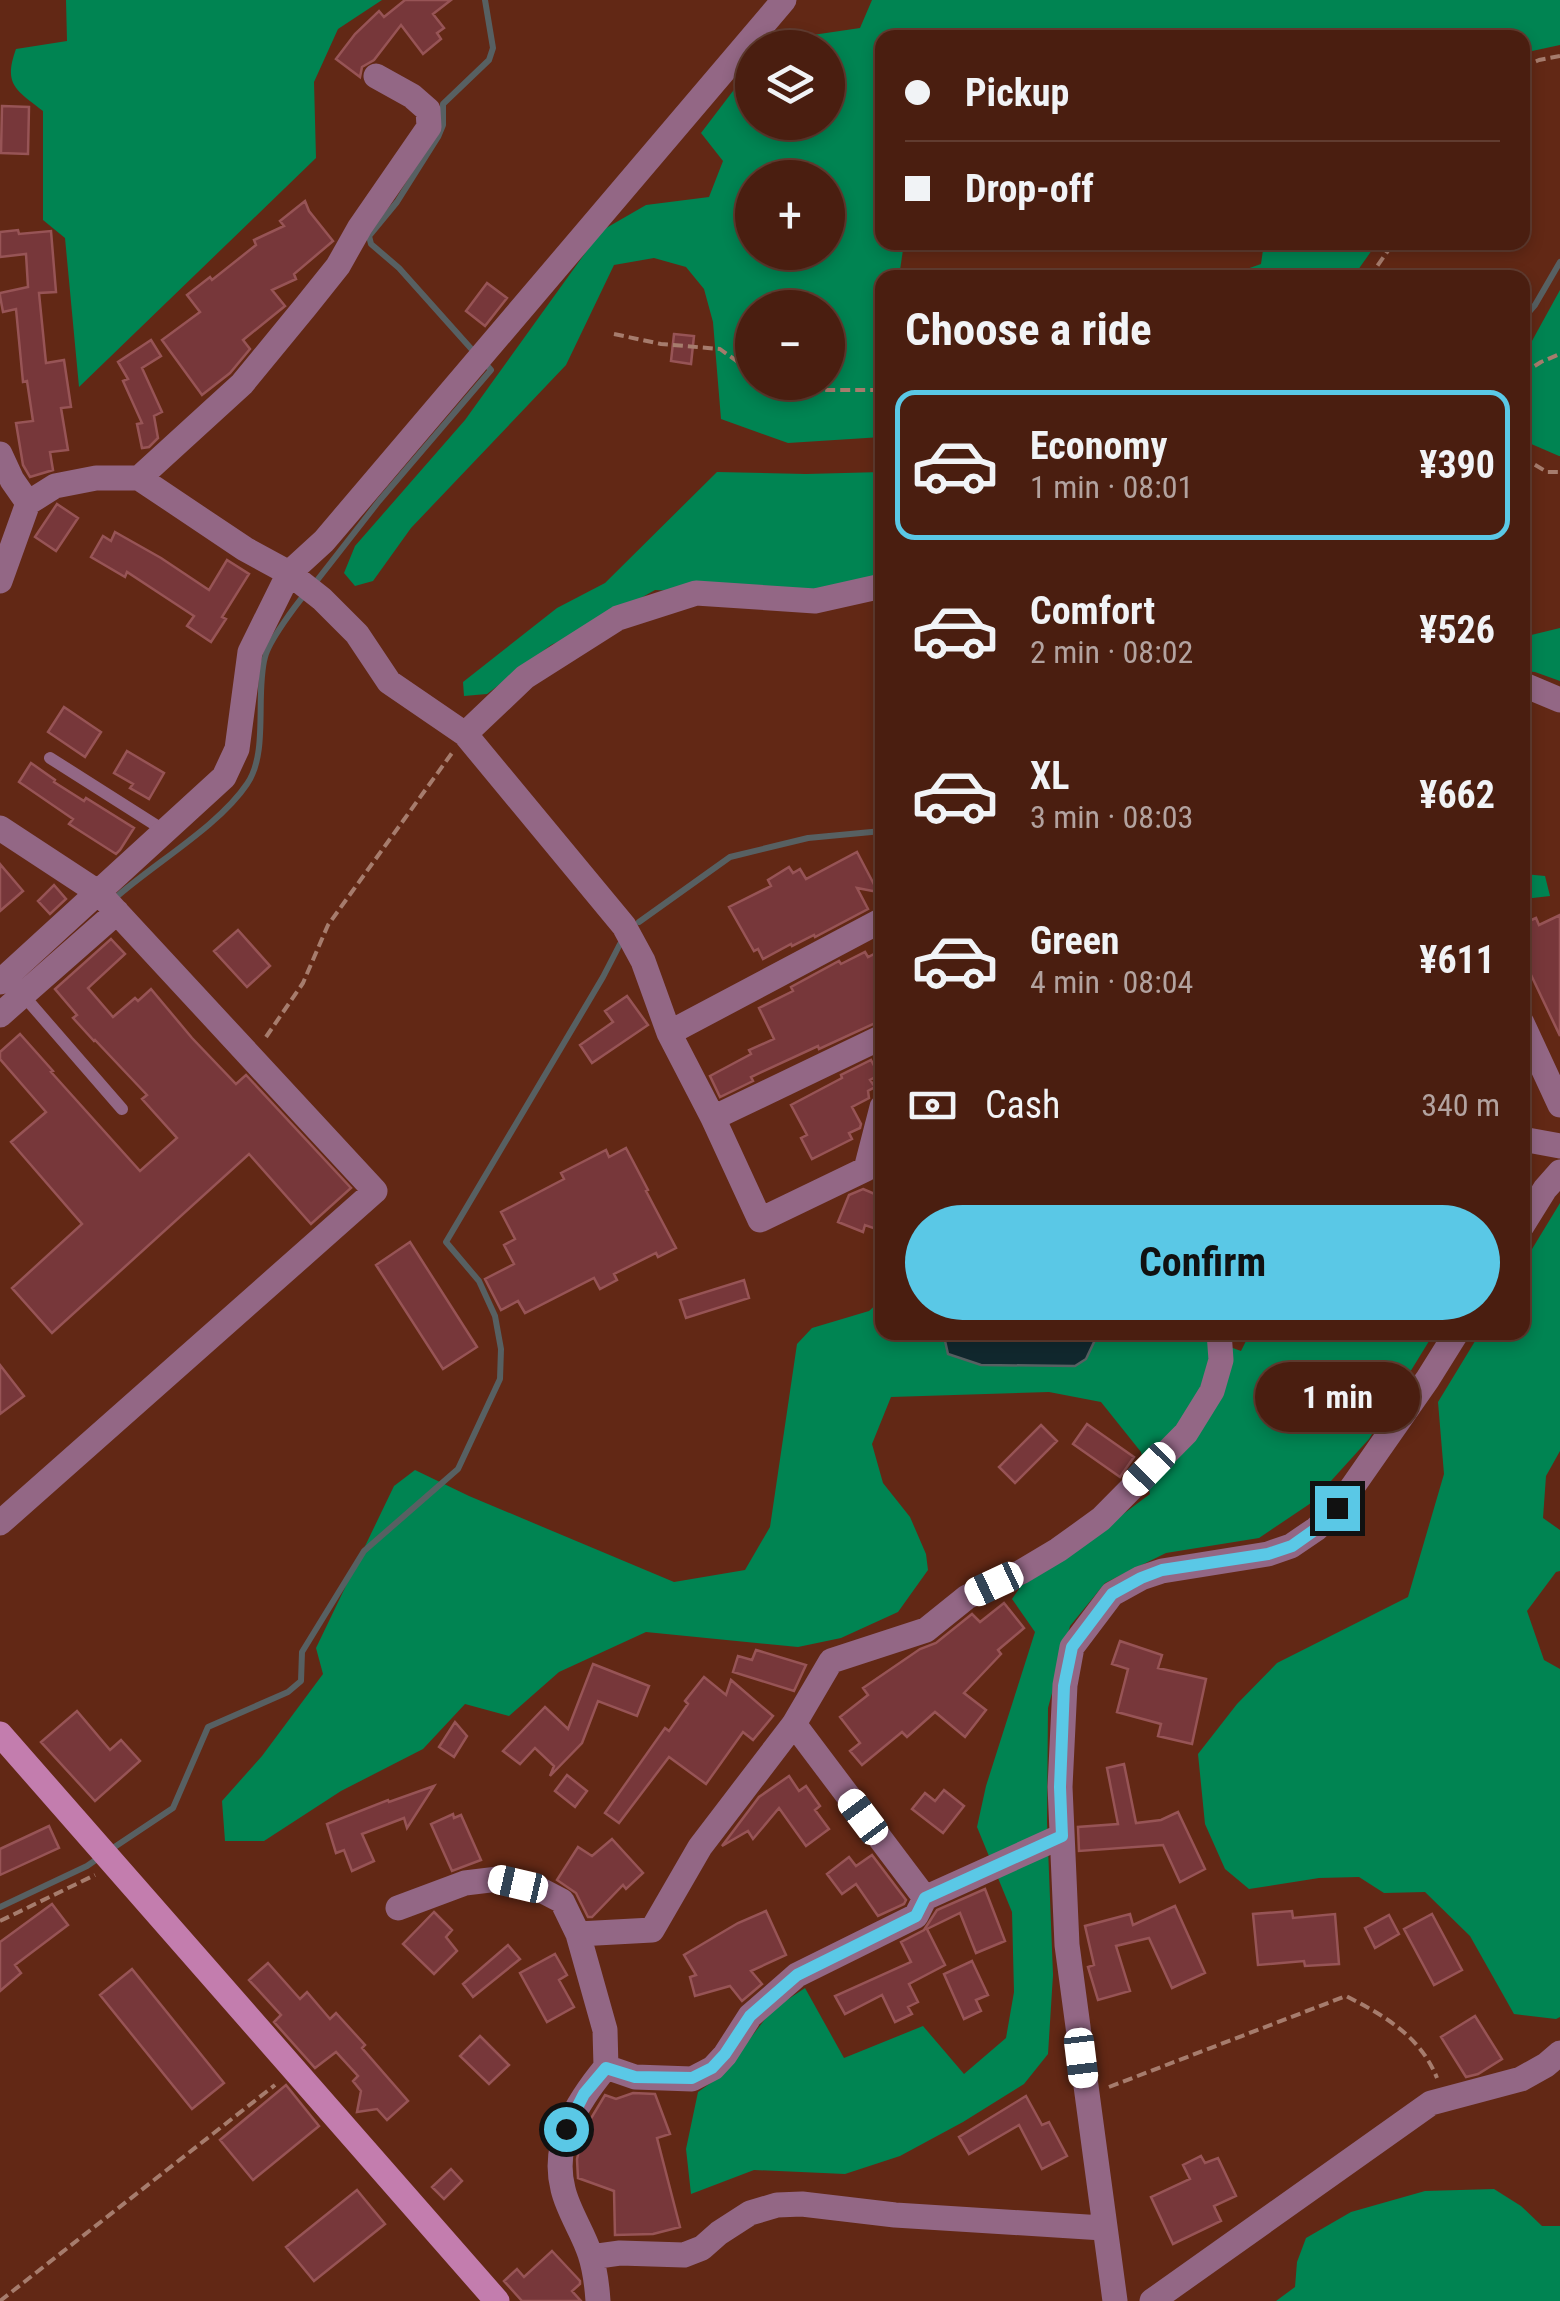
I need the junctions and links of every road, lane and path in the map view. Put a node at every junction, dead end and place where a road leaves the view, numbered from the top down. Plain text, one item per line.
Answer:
1 (784, 0) edge
2 (1560, 56) edge
3 (1530, 64) edge
4 (376, 76) dead end
5 (614, 334) dead end
6 (1560, 354) edge
7 (735, 360) edge
8 (1530, 369) edge
9 (845, 390) edge
10 (875, 390) edge
11 (0, 454) edge
12 (1530, 462) edge
13 (1560, 472) edge
14 (140, 478) junction
15 (28, 503) junction
16 (0, 580) edge
17 (304, 585) junction
18 (875, 588) edge
19 (1530, 687) edge
20 (1560, 700) edge
21 (465, 734) junction
22 (50, 758) dead end
23 (0, 828) edge
24 (165, 831) junction
25 (108, 903) junction
26 (875, 924) edge
27 (0, 982) edge
28 (23, 995) junction
29 (0, 1015) edge
30 (669, 1033) junction
31 (875, 1040) edge
32 (1530, 1040) edge
33 (252, 1057) junction
34 (1560, 1106) edge
35 (122, 1109) dead end
36 (713, 1118) junction
37 (875, 1134) edge
38 (1530, 1140) edge
39 (1560, 1146) edge
40 (1560, 1172) edge
41 (1530, 1213) edge
42 (1220, 1340) edge
43 (1452, 1340) edge
44 (0, 1523) edge
45 (794, 1724) junction
46 (0, 1734) edge
47 (1062, 1836) junction
48 (108, 1855) junction
49 (925, 1898) junction
50 (398, 1908) dead end
51 (0, 1921) edge
52 (578, 1934) junction
53 (1560, 2053) edge
54 (606, 2068) junction
55 (294, 2069) junction
56 (1086, 2096) junction
57 (1446, 2098) junction
58 (1103, 2228) junction
59 (591, 2257) junction
60 (0, 2301) edge
61 (497, 2301) edge
62 (598, 2301) edge
63 (1114, 2301) edge
64 (1152, 2301) edge

1 - 17 street
2 - 3 path
4 - 14 street
5 - 7 path
6 - 8 path
9 - 10 path
11 - 15 street
12 - 13 path
14 - 15 street
14 - 17 street
15 - 16 street
17 - 21 street
17 - 24 street
18 - 21 street
19 - 20 street
21 - 30 street
21 - 33 path
22 - 24 lane
23 - 25 street
24 - 25 street
25 - 27 street
25 - 28 street
25 - 33 street
26 - 30 street
28 - 29 street
28 - 35 lane
30 - 36 street
31 - 36 street
32 - 34 street
33 - 44 street
36 - 37 street
38 - 39 street
40 - 41 street
42 - 45 street
43 - 47 street
45 - 49 street
45 - 52 street
46 - 48 street
47 - 49 street
47 - 56 street
48 - 51 path
48 - 55 street
49 - 54 street
50 - 52 street
52 - 54 street
53 - 57 street
54 - 59 street
55 - 60 path
55 - 61 street
56 - 57 path
56 - 58 street
57 - 64 street
58 - 59 street
58 - 63 street
59 - 62 street

